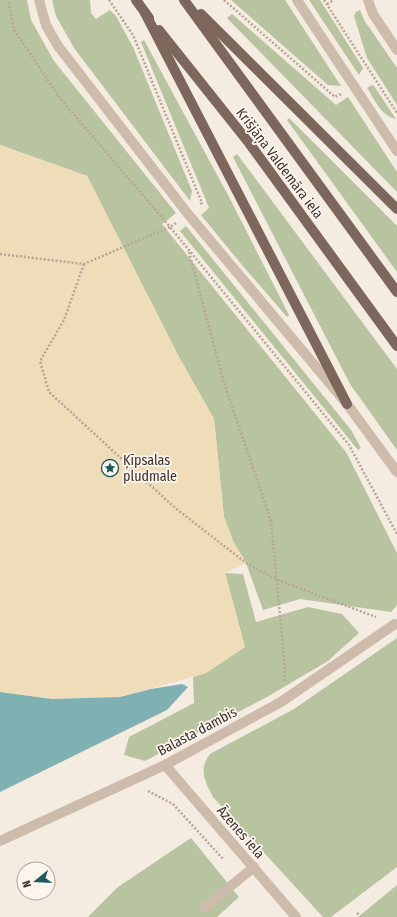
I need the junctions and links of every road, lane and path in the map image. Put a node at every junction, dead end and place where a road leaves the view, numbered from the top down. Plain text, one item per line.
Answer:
1 (8, 0) edge
2 (39, 0) edge
3 (109, 0) edge
4 (136, 0) edge
5 (185, 0) edge
6 (224, 0) edge
7 (297, 0) edge
8 (324, 0) edge
9 (334, 0) edge
10 (368, 0) edge
11 (327, 4) junction
12 (114, 6) dead end
13 (145, 12) junction
14 (397, 50) edge
15 (335, 97) dead end
16 (397, 113) edge
17 (394, 140) edge
18 (397, 151) edge
19 (397, 209) edge
20 (188, 249) dead end
21 (0, 254) edge
22 (84, 264) junction
23 (397, 292) edge
24 (397, 346) edge
25 (347, 404) junction
26 (349, 445) dead end
27 (397, 472) edge
28 (397, 534) edge
29 (275, 580) junction
30 (395, 624) joint
31 (283, 687) dead end
32 (164, 765) junction
33 (144, 789) dead end
34 (0, 842) edge
35 (254, 868) junction
36 (241, 879) junction
37 (204, 908) dead end
38 (357, 913) dead end
39 (296, 917) edge
40 (361, 917) edge

1 - 22 path
2 - 25 street
3 - 12 path
4 - 13 main road, Krišjāņa Valdemāra iela
5 - 19 main road
5 - 23 main road, Krišjāņa Valdemāra iela
6 - 15 path
7 - 17 street
8 - 11 path
9 - 11 path
10 - 14 street
11 - 16 path
13 - 24 main road, Krišjāņa Valdemāra iela
13 - 25 main road
17 - 18 street
20 - 29 path
21 - 22 path
22 - 29 path
25 - 27 street
26 - 28 path
29 - 30 path
29 - 31 path
30 - 32 street, Balasta dambis
32 - 34 street, Balasta dambis
32 - 35 street, Āzenes iela
33 - 36 path
35 - 36 street
35 - 39 street, Āzenes iela
36 - 37 street
38 - 40 path

